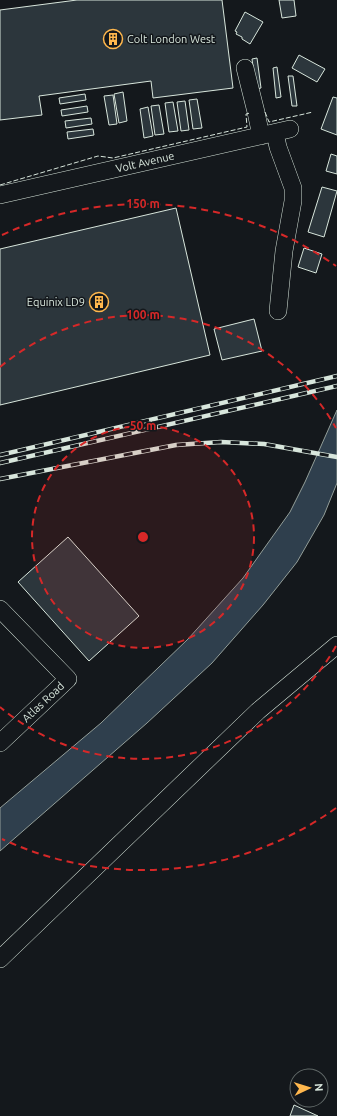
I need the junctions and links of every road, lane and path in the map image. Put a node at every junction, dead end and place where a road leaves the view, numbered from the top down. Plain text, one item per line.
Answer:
1 (245, 68) dead end
2 (275, 132) junction
3 (0, 195) edge
4 (278, 311) dead end
5 (0, 609) edge
6 (337, 645) edge
7 (0, 743) edge
8 (0, 959) edge

1 - 2 street
2 - 3 street, Volt Avenue
2 - 4 street
5 - 7 street, Atlas Road
6 - 8 street

